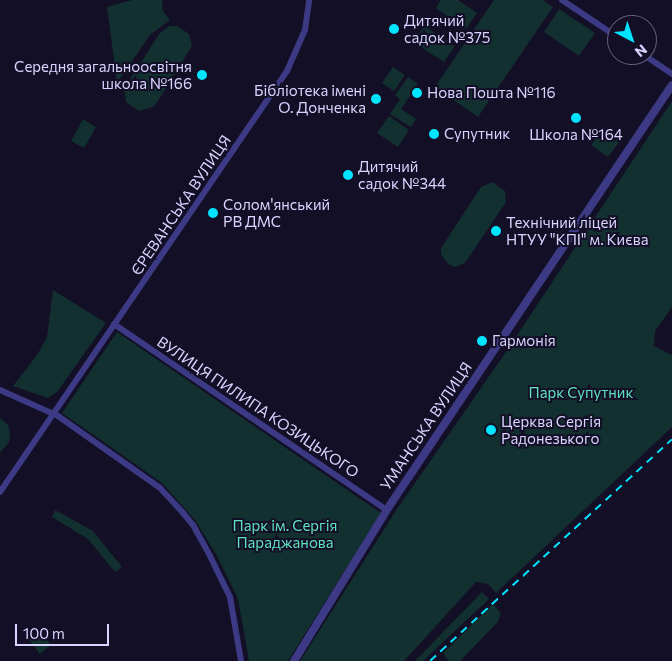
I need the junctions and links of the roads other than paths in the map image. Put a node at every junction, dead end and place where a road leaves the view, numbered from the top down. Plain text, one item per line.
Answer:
1 (309, 0) edge
2 (562, 0) edge
3 (607, 30) edge
4 (657, 64) edge
5 (672, 74) edge
6 (672, 85) edge
7 (114, 324) junction
8 (0, 390) edge
9 (52, 414) junction
10 (0, 492) edge
11 (387, 510) junction
12 (241, 661) edge
13 (294, 661) edge

1 - 7 street, ЄРЕВАНСЬКА ВУЛИЦЯ
2 - 3 street
4 - 5 street
6 - 11 street, УМАНСЬКА ВУЛИЦЯ
7 - 9 street, ЄРЕВАНСЬКА ВУЛИЦЯ
7 - 11 street, ВУЛИЦЯ ПИЛИПА КОЗИЦЬКОГО
8 - 9 street
9 - 10 street, ЄРЕВАНСЬКА ВУЛИЦЯ
9 - 12 street
11 - 13 street, УМАНСЬКА ВУЛИЦЯ

